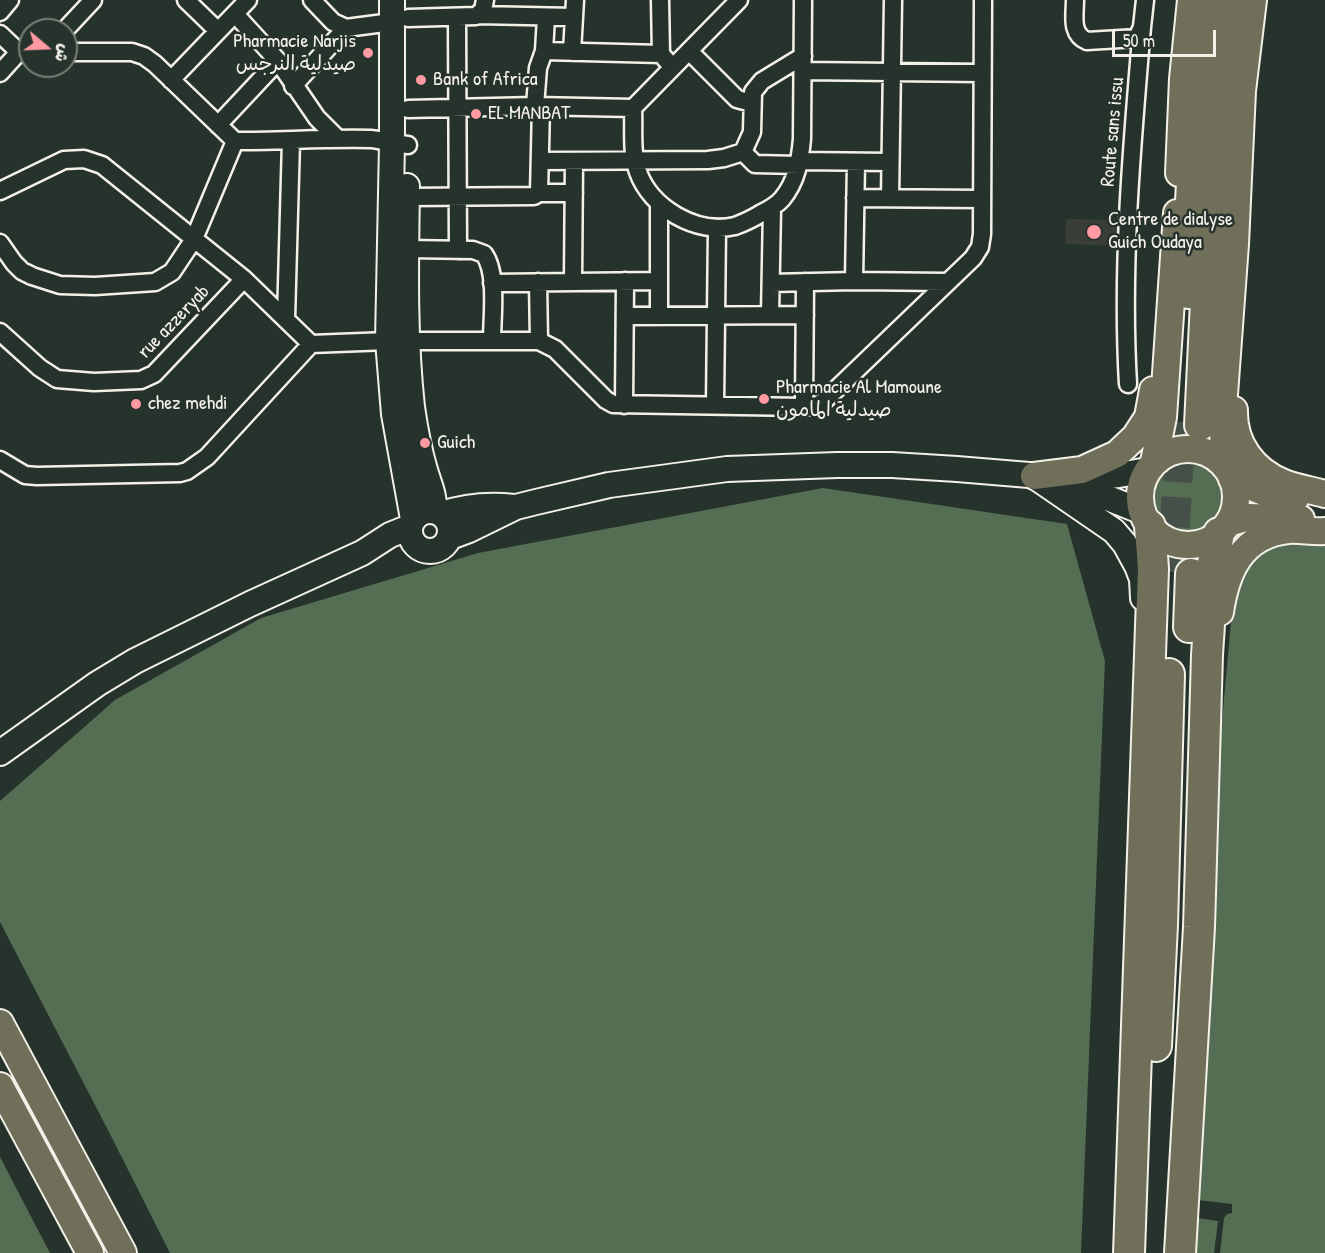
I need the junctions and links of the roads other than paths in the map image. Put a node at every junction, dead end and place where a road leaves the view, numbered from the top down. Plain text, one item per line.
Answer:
1 (10, 0) edge
2 (93, 0) edge
3 (186, 0) edge
4 (248, 0) edge
5 (312, 0) edge
6 (575, 0) edge
7 (660, 0) edge
8 (739, 0) edge
9 (803, 0) edge
10 (893, 0) edge
11 (983, 0) edge
12 (1075, 0) edge
13 (1145, 0) edge
14 (1193, 0) edge
15 (1209, 0) edge
16 (1232, 0) edge
17 (1253, 0) edge
18 (481, 7) edge
19 (400, 10) edge
20 (0, 12) edge
21 (235, 14) junction
22 (457, 17) junction
23 (546, 17) junction
24 (574, 17) junction
25 (76, 18) edge
26 (1142, 27) junction
27 (346, 28) junction
28 (218, 31) junction
29 (0, 34) edge
30 (1186, 40) joint
31 (18, 48) edge
32 (544, 51) junction
33 (689, 51) junction
34 (78, 52) edge
35 (572, 52) junction
36 (661, 54) junction
37 (18, 57) edge
38 (278, 62) junction
39 (803, 64) junction
40 (674, 68) junction
41 (892, 72) junction
42 (0, 73) edge
43 (982, 73) junction
44 (171, 80) junction
45 (293, 86) junction
46 (752, 103) junction
47 (456, 106) junction
48 (538, 106) junction
49 (633, 108) junction
50 (408, 109) junction
51 (218, 125) junction
52 (337, 138) junction
53 (235, 141) junction
54 (291, 141) junction
55 (400, 144) junction
56 (743, 152) junction
57 (540, 160) junction
58 (635, 160) junction
59 (574, 161) junction
60 (856, 162) junction
61 (890, 162) junction
62 (799, 163) junction
63 (0, 191) edge
64 (539, 193) junction
65 (574, 193) junction
66 (459, 196) junction
67 (407, 197) junction
68 (855, 198) junction
69 (890, 198) junction
70 (981, 199) junction
71 (659, 204) junction
72 (772, 208) junction
73 (717, 228) junction
74 (194, 239) junction
75 (0, 246) edge
76 (407, 249) junction
77 (458, 250) junction
78 (244, 279) junction
79 (573, 281) junction
80 (625, 281) junction
81 (658, 281) junction
82 (855, 281) junction
83 (538, 282) junction
84 (805, 282) junction
85 (946, 282) junction
86 (492, 283) junction
87 (771, 283) junction
88 (715, 315) junction
89 (770, 315) junction
90 (805, 315) junction
91 (625, 316) junction
92 (659, 316) junction
93 (286, 319) junction
94 (0, 332) edge
95 (492, 340) junction
96 (398, 341) junction
97 (539, 341) junction
98 (311, 344) junction
99 (1166, 360) junction
100 (1226, 368) junction
101 (1128, 384) dead end
102 (624, 405) junction
103 (715, 405) junction
104 (804, 407) junction
105 (0, 460) edge
106 (1151, 466) junction
107 (1229, 473) junction
108 (1035, 476) junction
109 (1325, 494) edge
110 (1325, 503) edge
111 (516, 507) junction
112 (416, 517) junction
113 (1146, 519) junction
114 (1325, 522) edge
115 (1223, 528) junction
116 (1325, 531) edge
117 (450, 537) junction
118 (420, 548) junction
119 (362, 553) junction
120 (1149, 645) junction
121 (1207, 656) junction
122 (0, 753) edge
123 (0, 1023) edge
124 (0, 1086) edge
125 (90, 1253) edge
126 (123, 1253) edge
127 (1129, 1253) edge
128 (1144, 1253) edge
129 (1164, 1253) edge
130 (1180, 1253) edge

1 - 20 street
2 - 25 street
3 - 28 street
4 - 21 street
5 - 27 street
6 - 24 street
7 - 36 street
8 - 33 street
9 - 39 street
10 - 41 street
11 - 43 street
12 - 26 street
13 - 26 street, Route sans issu
14 - 30 highway
15 - 16 highway
17 - 100 main road
18 - 22 street
18 - 23 street
19 - 22 street
19 - 27 street
19 - 50 street
19 - 55 street
21 - 28 street
21 - 38 street
22 - 47 street
23 - 24 street
23 - 32 street
24 - 35 street
26 - 101 street, Route sans issu
27 - 45 street
28 - 44 street
29 - 31 street
30 - 99 main road
32 - 35 street
32 - 48 street
33 - 40 street
33 - 46 street
34 - 44 street
35 - 36 street
36 - 40 street
37 - 42 street
38 - 45 street
38 - 51 street
39 - 41 street
39 - 46 street
39 - 62 street
40 - 49 street
41 - 43 street
41 - 61 street
43 - 70 street
44 - 51 street
45 - 52 street
46 - 56 street
47 - 48 street
47 - 50 street
47 - 66 street
48 - 49 street
48 - 57 street
49 - 58 street
50 - 55 street
51 - 53 street
52 - 54 street
52 - 55 street
53 - 54 street
53 - 74 street
54 - 93 street
55 - 67 street
55 - 96 street
56 - 58 street
56 - 62 street
57 - 59 street
57 - 64 street
58 - 59 street
58 - 71 street
59 - 65 street
60 - 61 street
60 - 62 street
60 - 68 street
61 - 69 street
62 - 72 street
63 - 74 street
64 - 65 street
64 - 66 street
65 - 79 street
66 - 67 street
66 - 77 street
67 - 76 street
68 - 69 street
68 - 82 street
69 - 70 street
70 - 85 street
71 - 73 street
71 - 81 street
72 - 73 street
72 - 87 street
73 - 88 street
74 - 75 street
74 - 78 street
76 - 77 street
76 - 96 street
77 - 86 street
78 - 93 street
78 - 94 street, rue azzeryab
79 - 80 street
79 - 83 street
80 - 81 street
80 - 91 street
81 - 92 street
82 - 84 street
82 - 85 street
83 - 86 street
83 - 97 street
84 - 87 street
84 - 90 street
85 - 104 street
86 - 95 street
87 - 89 street
88 - 89 street
88 - 92 street
88 - 103 street
89 - 90 street
90 - 104 street
91 - 92 street
91 - 102 street
93 - 98 street
95 - 96 street
95 - 97 street
96 - 98 street
96 - 112 street
97 - 102 street
98 - 105 street
99 - 106 main road
99 - 108 main road
100 - 107 main road
100 - 109 main road
102 - 103 street
103 - 104 street
106 - 107 main road
106 - 108 street
106 - 113 main road
107 - 110 main road
107 - 115 main road
108 - 111 street
108 - 113 street
108 - 120 street
111 - 112 street
111 - 117 street
112 - 117 street
112 - 118 street
112 - 119 street
113 - 115 main road
113 - 120 highway
114 - 115 main road
115 - 121 highway
116 - 121 main road
117 - 118 street
118 - 119 street
119 - 122 street
120 - 127 highway
121 - 130 highway
123 - 126 main road
124 - 125 main road
128 - 129 highway

